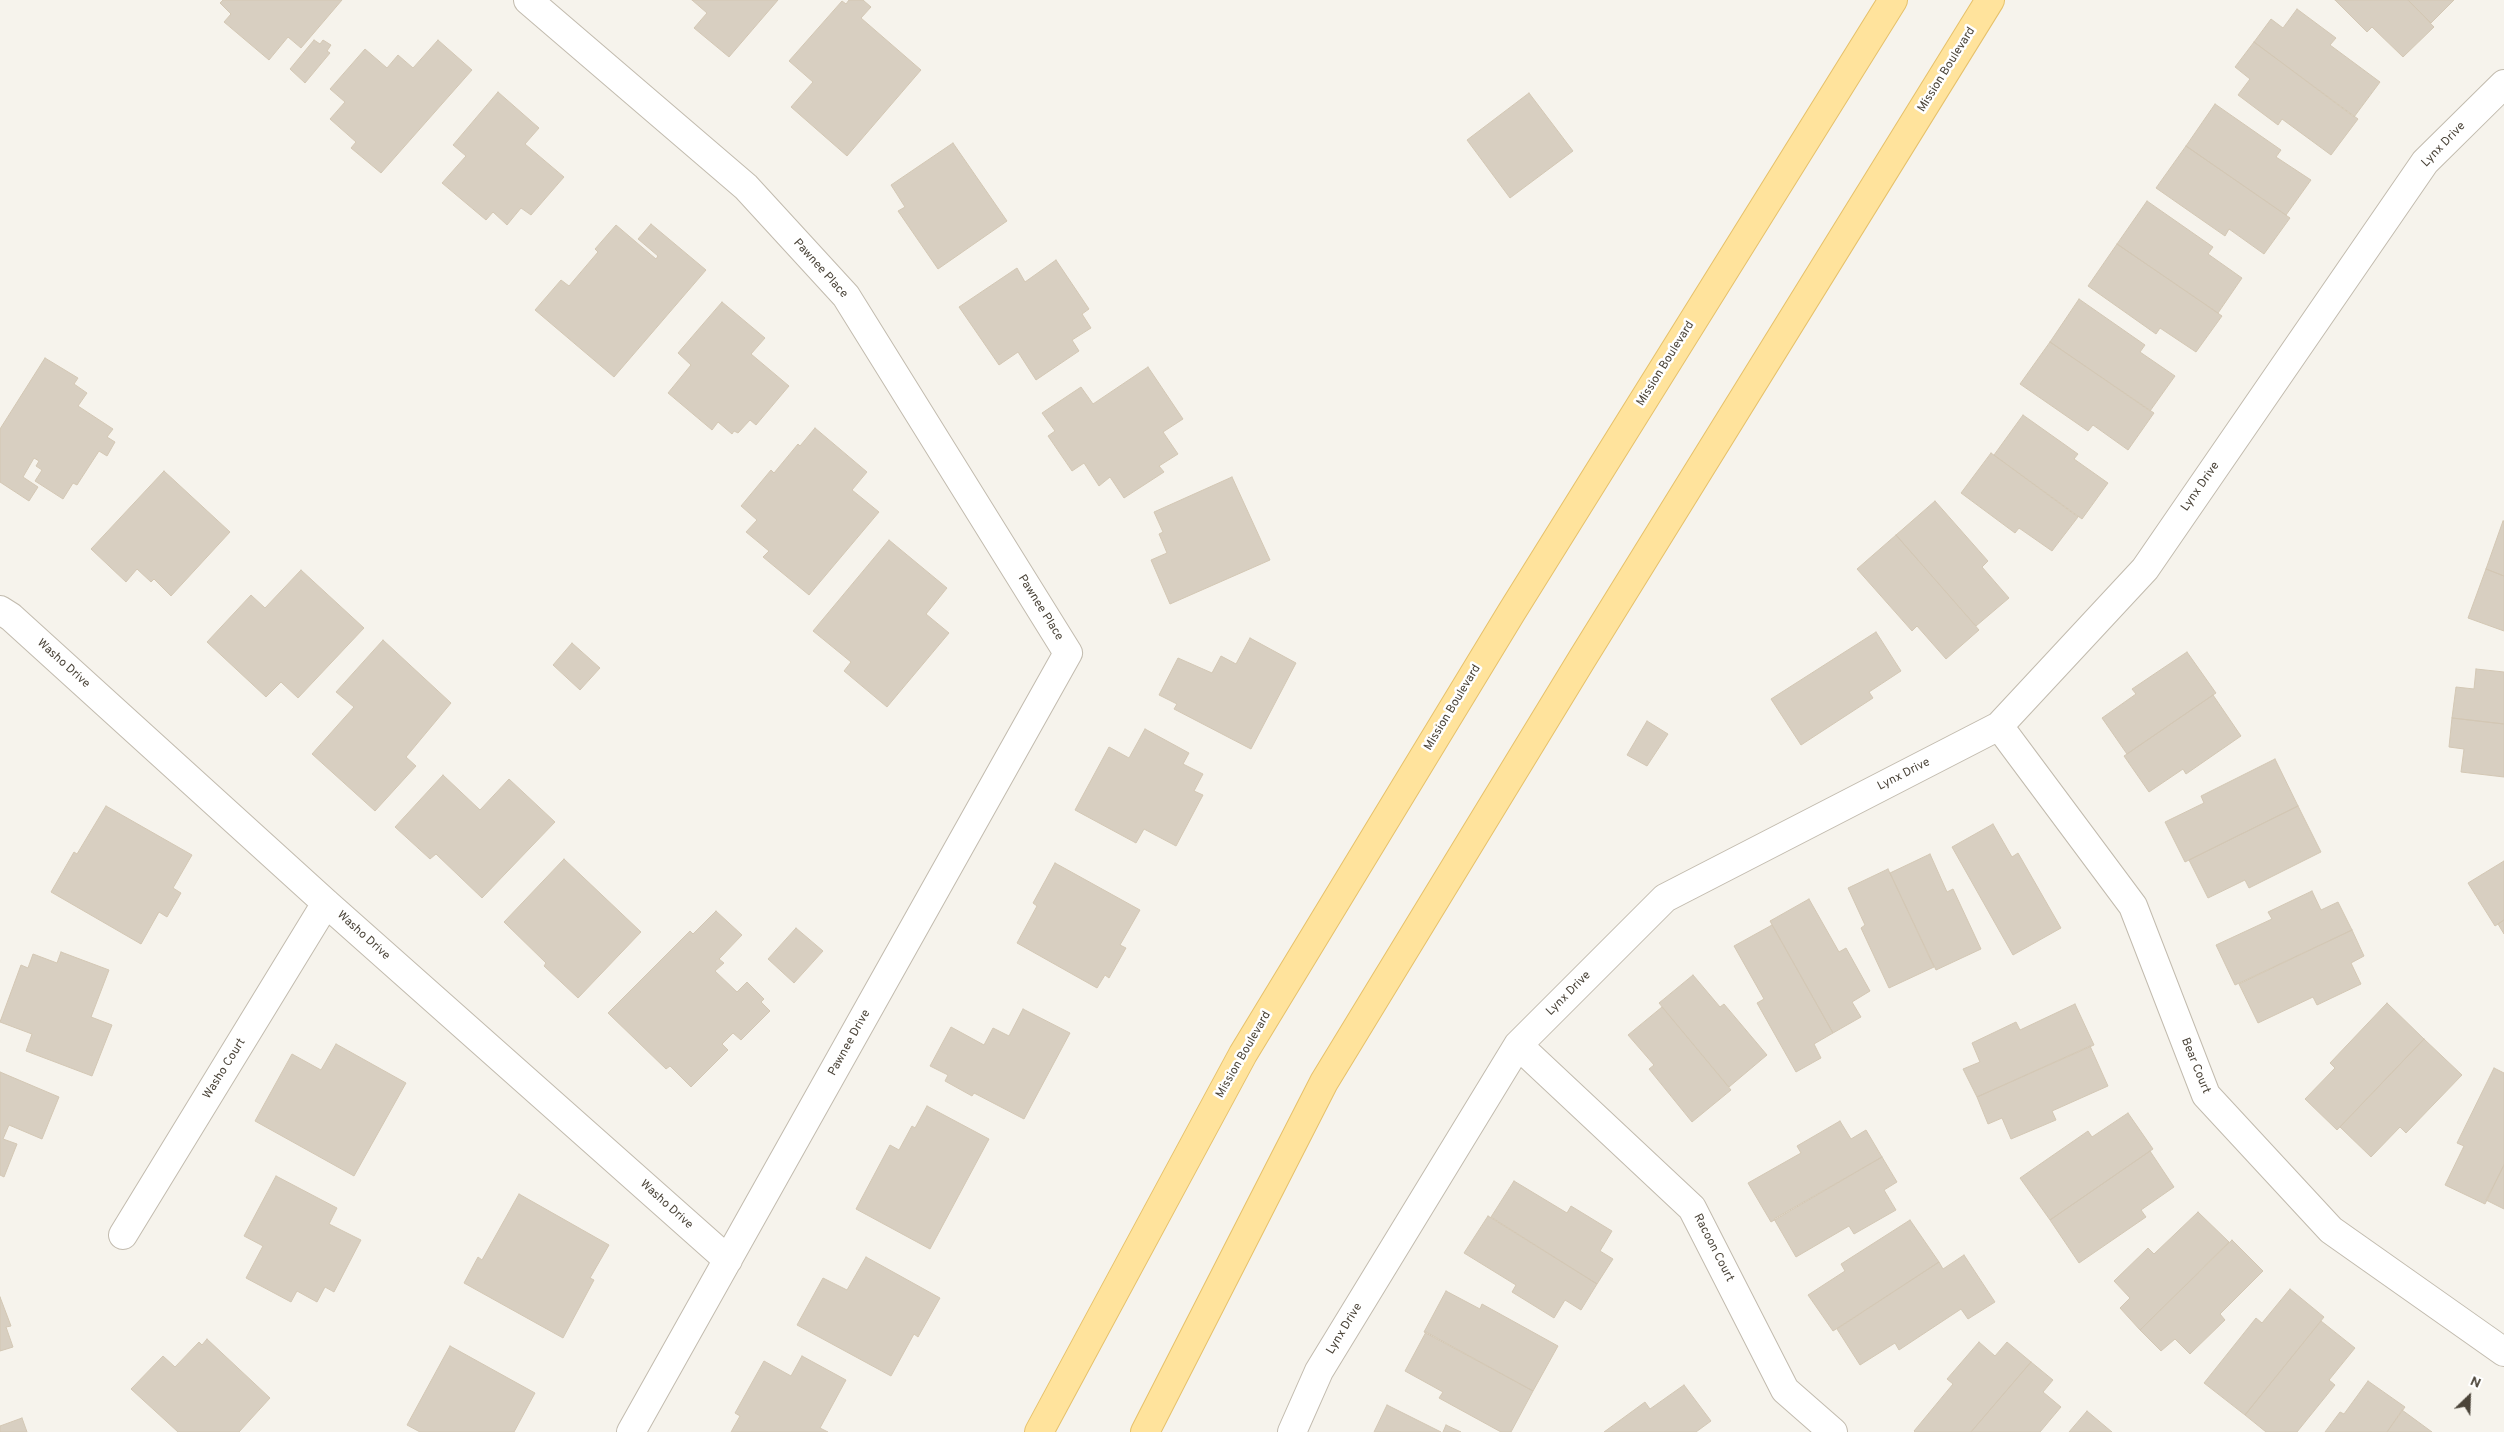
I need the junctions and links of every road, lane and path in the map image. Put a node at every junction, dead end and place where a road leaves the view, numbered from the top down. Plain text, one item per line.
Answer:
1 (528, 0) edge
2 (1893, 0) edge
3 (1990, 0) edge
4 (2504, 84) edge
5 (0, 610) edge
6 (1068, 653) joint
7 (1999, 726) junction
8 (326, 903) junction
9 (1518, 1045) junction
10 (123, 1235) dead end
11 (728, 1260) junction
12 (2504, 1352) edge
13 (630, 1432) edge
14 (1039, 1432) edge
15 (1145, 1432) edge
16 (1292, 1432) edge
17 (1833, 1432) edge

1 - 6 street, Pawnee Place
2 - 14 main road, Mission Boulevard
3 - 15 main road, Mission Boulevard
4 - 7 street, Lynx Drive
5 - 8 street, Washo Drive
6 - 11 street, Pawnee Drive
7 - 9 street, Lynx Drive
7 - 12 street, Bear Court
8 - 10 street, Washo Court
8 - 11 street, Washo Drive
9 - 16 street, Lynx Drive
9 - 17 street, Racoon Court
11 - 13 street, Pawnee Drive

